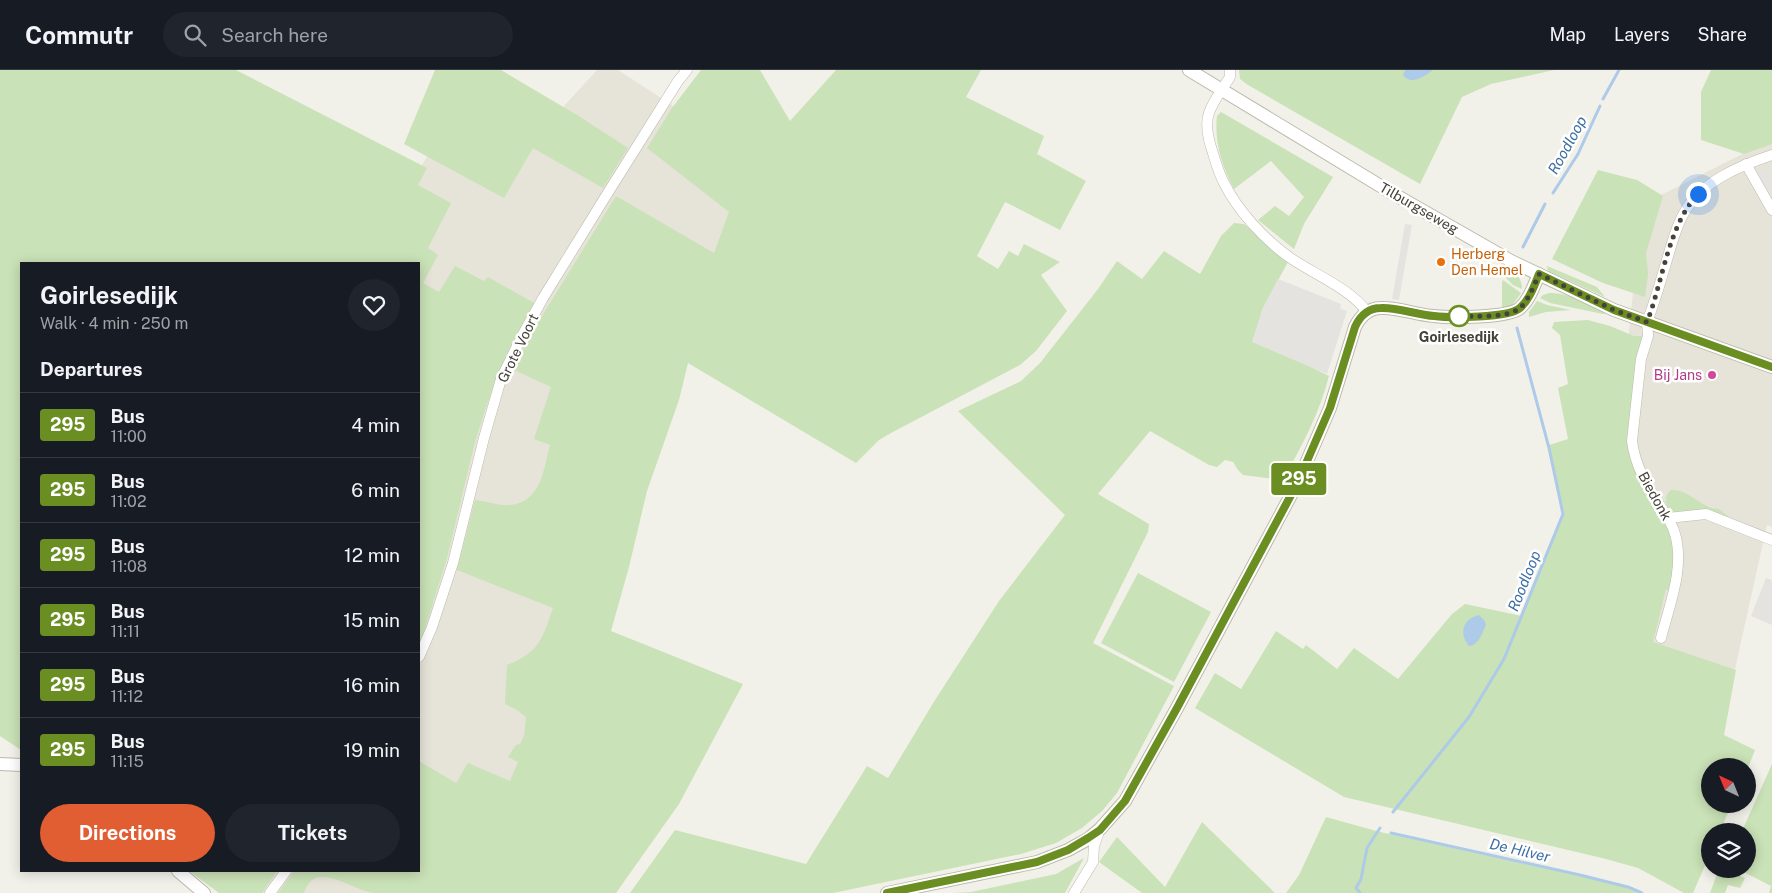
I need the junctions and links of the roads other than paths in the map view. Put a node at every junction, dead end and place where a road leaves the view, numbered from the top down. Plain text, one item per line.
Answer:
1 (687, 70) edge
2 (1189, 70) edge
3 (1230, 70) edge
4 (1222, 90) junction
5 (1772, 155) edge
6 (1746, 164) junction
7 (1772, 210) edge
8 (1539, 274) junction
9 (1367, 312) junction
10 (1647, 322) junction
11 (1772, 367) edge
12 (1668, 518) junction
13 (1772, 540) edge
14 (1661, 638) dead end
15 (420, 655) edge
16 (0, 764) edge
17 (20, 765) edge
18 (1100, 830) junction
19 (179, 872) edge
20 (285, 872) edge
21 (204, 893) edge
22 (270, 893) edge
23 (887, 893) edge
24 (1074, 893) edge

1 - 15 street, Grote Voort
2 - 4 street, Tilburgseweg
3 - 4 street
4 - 8 street, Tilburgseweg
4 - 9 street
5 - 6 street, Biedonk
6 - 7 street
6 - 10 street, Biedonk
8 - 9 street
8 - 10 street, Tilburgseweg
9 - 18 street
10 - 11 street, Tilburgseweg
10 - 12 street, Biedonk
12 - 13 street
12 - 14 street, Biedonk
16 - 17 street
18 - 23 street
18 - 24 street
19 - 21 street
20 - 22 street

